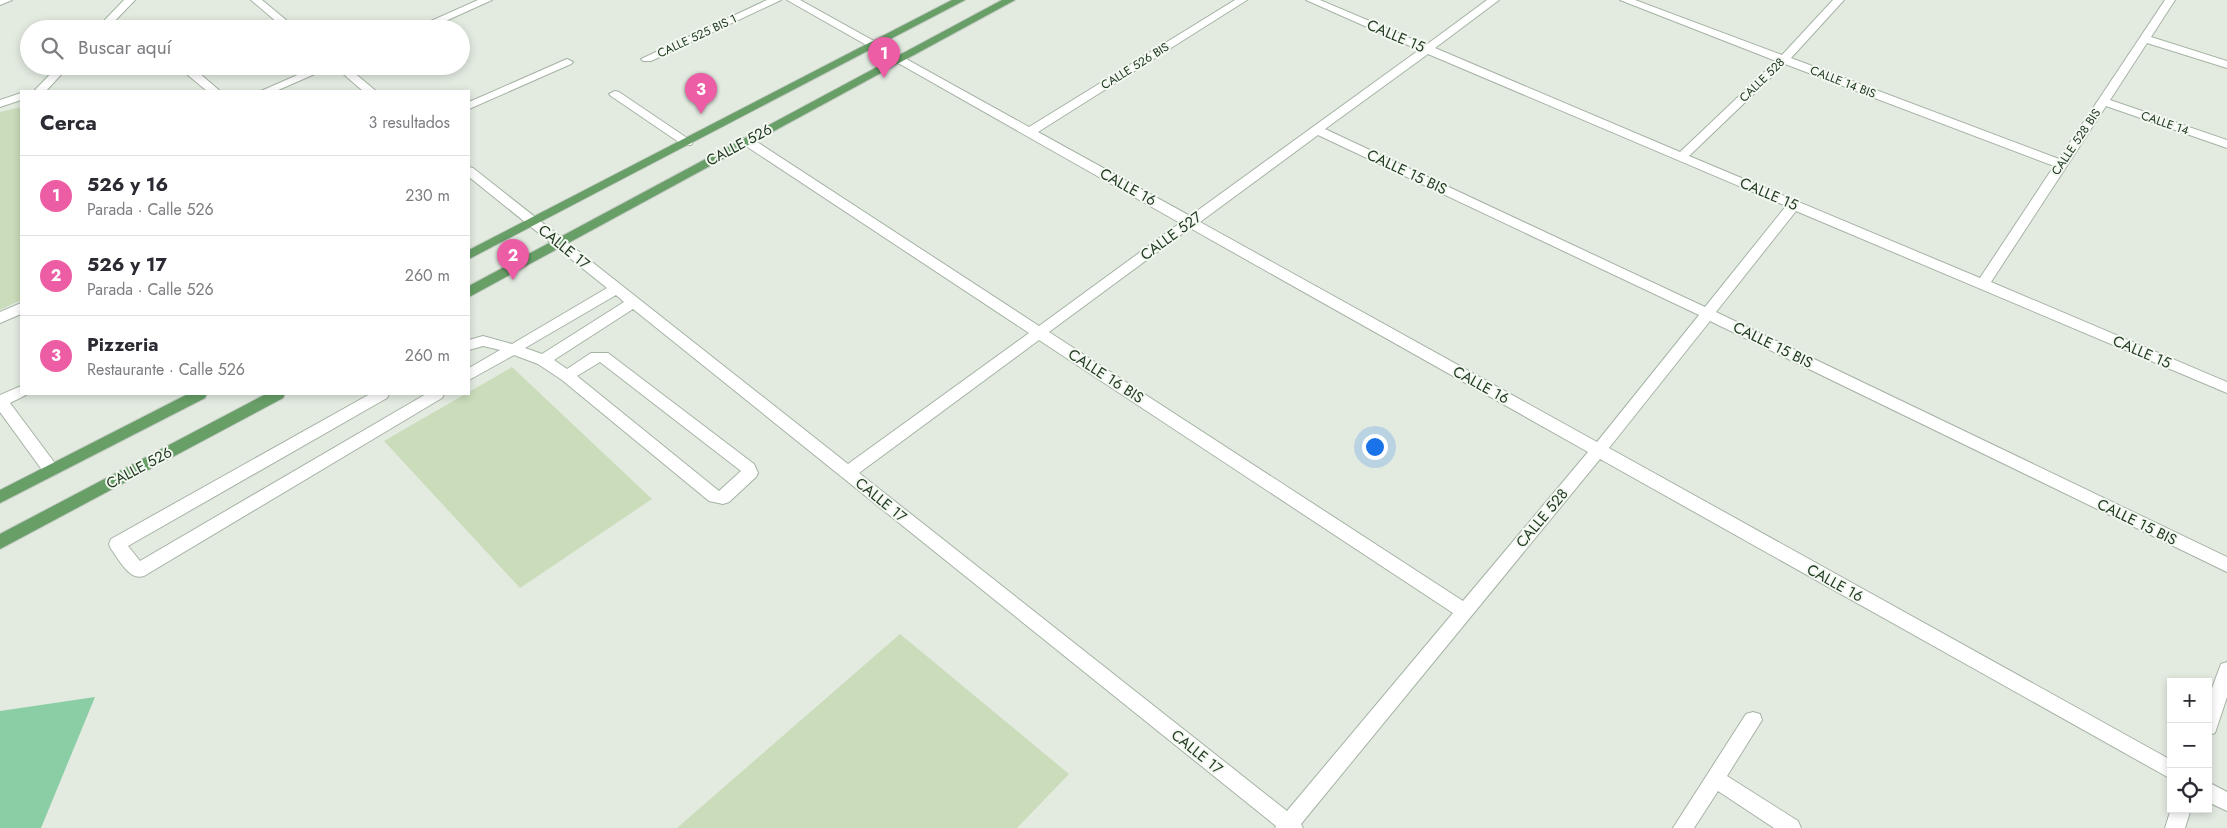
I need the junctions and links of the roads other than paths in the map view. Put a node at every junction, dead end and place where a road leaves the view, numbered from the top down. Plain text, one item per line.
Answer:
1 (6, 0) edge
2 (130, 0) edge
3 (256, 0) edge
4 (487, 0) edge
5 (776, 0) edge
6 (792, 0) edge
7 (960, 0) edge
8 (1010, 0) edge
9 (1242, 0) edge
10 (1311, 0) edge
11 (1494, 0) edge
12 (1625, 0) edge
13 (1839, 0) edge
14 (2170, 0) edge
15 (0, 2) edge
16 (111, 20) edge
17 (281, 20) edge
18 (439, 20) edge
19 (2144, 38) junction
20 (873, 45) junction
21 (1427, 49) junction
22 (646, 59) dead end
23 (898, 59) junction
24 (1784, 59) junction
25 (567, 62) dead end
26 (2227, 65) edge
27 (55, 75) edge
28 (194, 75) edge
29 (306, 75) edge
30 (350, 75) edge
31 (41, 90) edge
32 (213, 90) edge
33 (269, 90) edge
34 (369, 90) edge
35 (615, 94) dead end
36 (20, 96) edge
37 (2103, 101) junction
38 (0, 104) edge
39 (470, 106) edge
40 (1317, 130) junction
41 (1029, 132) junction
42 (747, 141) junction
43 (687, 142) junction
44 (2227, 144) edge
45 (1681, 157) junction
46 (2061, 164) junction
47 (470, 172) edge
48 (1794, 205) junction
49 (532, 222) junction
50 (1190, 222) junction
51 (559, 244) junction
52 (470, 254) edge
53 (1982, 285) junction
54 (616, 289) junction
55 (470, 291) edge
56 (633, 302) junction
57 (20, 308) edge
58 (1708, 314) junction
59 (0, 318) edge
60 (1040, 332) junction
61 (470, 345) edge
62 (511, 350) junction
63 (543, 360) junction
64 (470, 374) edge
65 (566, 376) junction
66 (2227, 388) edge
67 (20, 391) edge
68 (198, 395) edge
69 (276, 395) edge
70 (380, 395) edge
71 (435, 395) edge
72 (0, 401) edge
73 (1598, 451) junction
74 (51, 470) junction
75 (847, 473) junction
76 (0, 497) edge
77 (0, 542) edge
78 (2227, 565) edge
79 (1465, 612) junction
80 (2227, 670) edge
81 (1753, 720) dead end
82 (2209, 723) edge
83 (2167, 768) edge
84 (1715, 779) junction
85 (2212, 793) edge
86 (2227, 802) edge
87 (2180, 813) edge
88 (1289, 827) edge
89 (1683, 828) edge
90 (1791, 828) edge
91 (2175, 828) edge

1 - 15 street
2 - 16 street
3 - 17 street
4 - 18 street
5 - 22 street, CALLE 525 BIS 1
6 - 20 street, CALLE 16
7 - 20 main road, CALLE 526
8 - 23 main road, CALLE 526
9 - 41 street, CALLE 526 BIS
10 - 21 street, CALLE 15
11 - 21 street, CALLE 527
12 - 24 street, CALLE 14 BIS
13 - 24 street, CALLE 528
14 - 19 street, CALLE 528 BIS
19 - 26 street
19 - 37 street, CALLE 528 BIS
20 - 23 street, CALLE 16
20 - 43 main road, CALLE 526
21 - 40 street, CALLE 527
21 - 45 street, CALLE 15
23 - 41 street, CALLE 16
23 - 42 main road, CALLE 526
24 - 45 street, CALLE 528
24 - 46 street, CALLE 14 BIS
25 - 39 street
27 - 31 street
28 - 32 street
29 - 33 street
30 - 34 street
35 - 43 street
36 - 38 street
37 - 44 street, CALLE 14
37 - 46 street, CALLE 528 BIS
40 - 50 street, CALLE 527
40 - 58 street, CALLE 15 BIS
41 - 50 street, CALLE 16
42 - 51 main road, CALLE 526
42 - 60 street, CALLE 16 BIS
43 - 49 main road, CALLE 526
45 - 48 street, CALLE 15
46 - 53 street, CALLE 528 BIS
47 - 49 street, CALLE 17
48 - 53 street, CALLE 15
48 - 58 street, CALLE 528
49 - 51 street, CALLE 17
49 - 52 main road, CALLE 526
50 - 60 street, CALLE 527
50 - 73 street, CALLE 16
51 - 54 street, CALLE 17
51 - 55 main road, CALLE 526
53 - 66 street, CALLE 15
54 - 56 street, CALLE 17
54 - 62 street
56 - 63 street
56 - 75 street, CALLE 17
57 - 59 street
58 - 73 street, CALLE 528
58 - 78 street, CALLE 15 BIS
60 - 75 street, CALLE 527
60 - 79 street, CALLE 16 BIS
61 - 62 street
62 - 63 street
62 - 64 street
63 - 65 street
65 - 65 street
67 - 72 street
68 - 74 main road
69 - 77 main road, CALLE 526
70 - 71 street
72 - 74 street
73 - 79 street, CALLE 528
73 - 83 street, CALLE 16
74 - 76 main road
75 - 88 street, CALLE 17
79 - 88 street, CALLE 528
80 - 82 street
81 - 84 street
84 - 89 street
84 - 90 street
85 - 86 street
87 - 91 street

